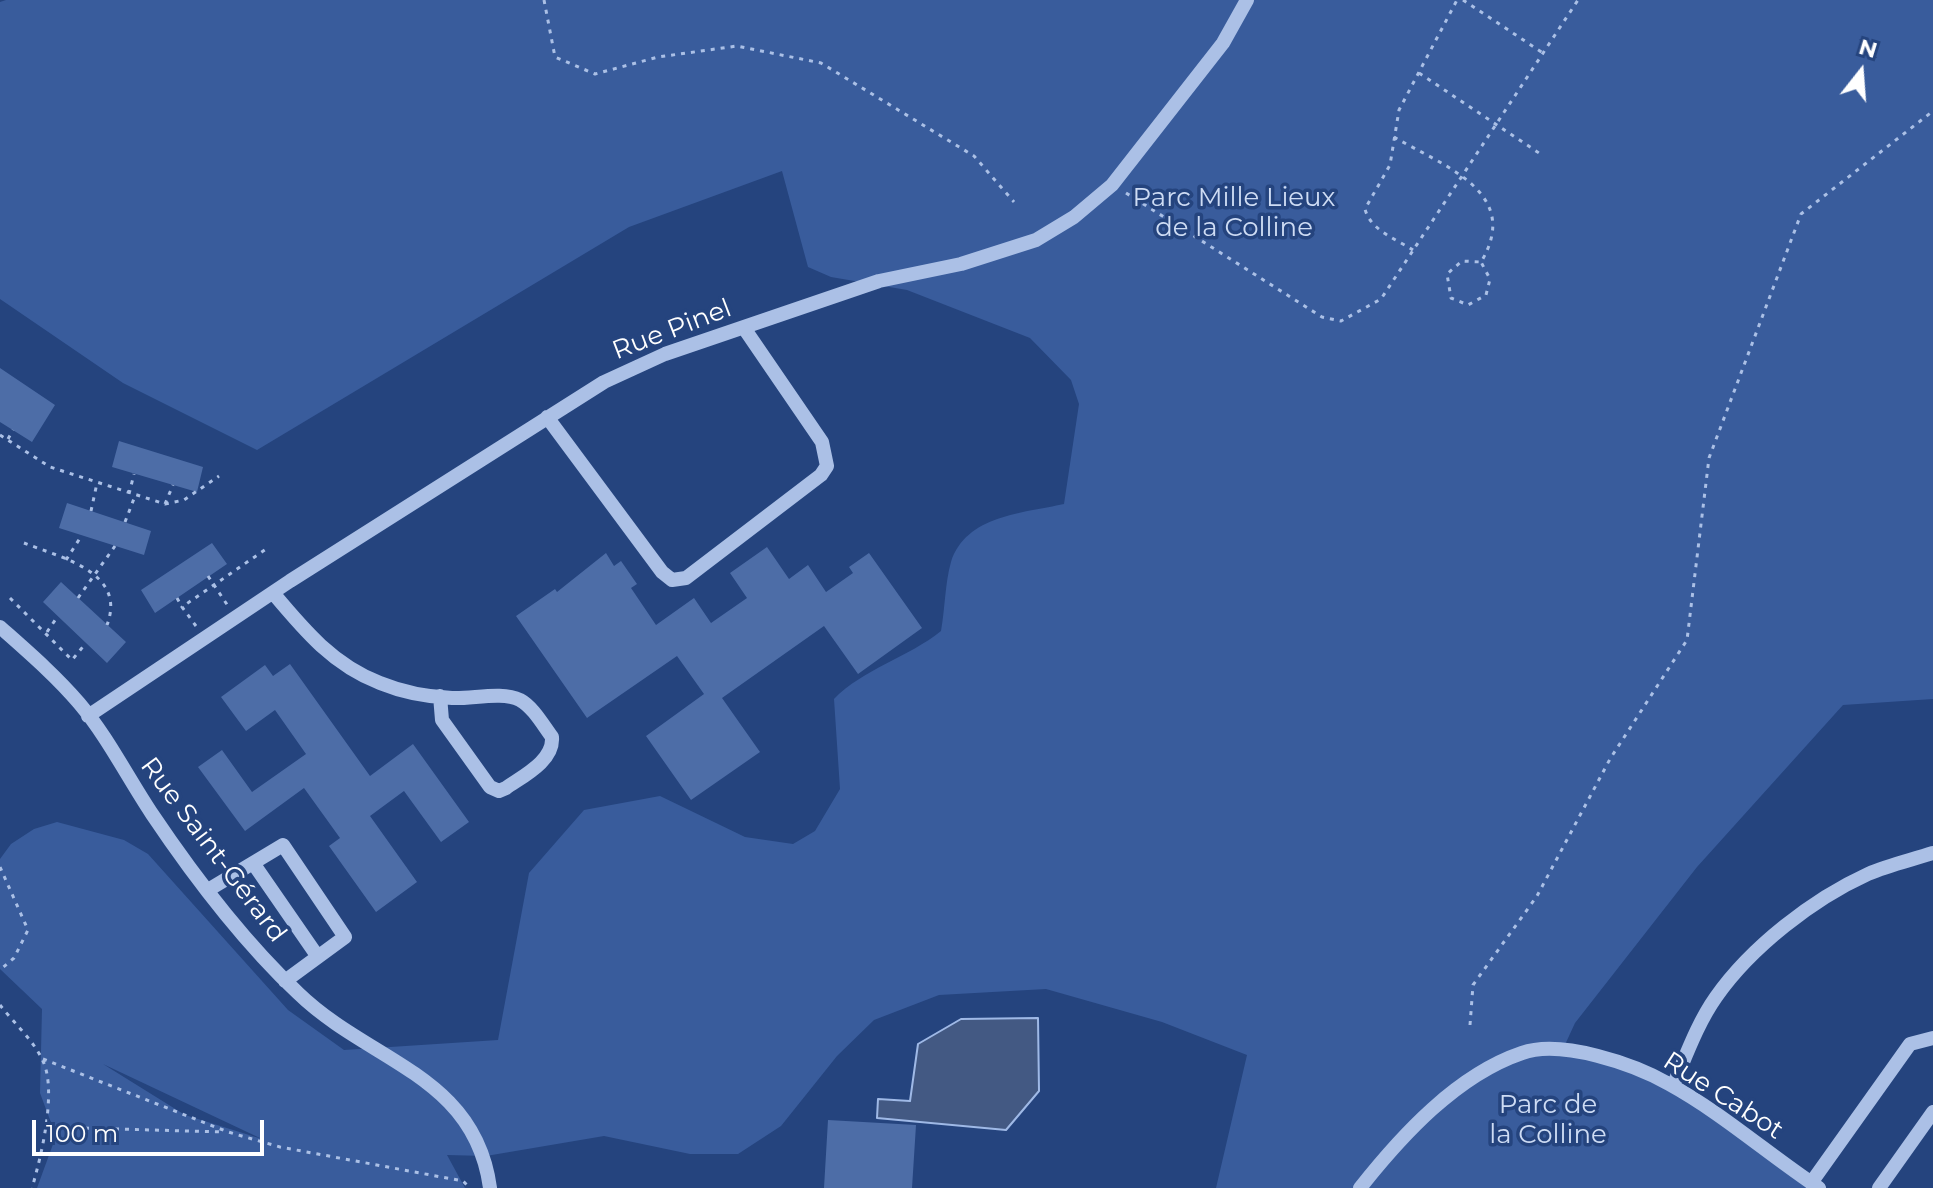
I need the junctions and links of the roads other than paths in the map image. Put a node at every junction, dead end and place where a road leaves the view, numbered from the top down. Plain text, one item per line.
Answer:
1 (1247, 0) edge
2 (744, 328) junction
3 (547, 417) junction
4 (273, 593) junction
5 (0, 627) edge
6 (440, 696) junction
7 (88, 716) junction
8 (1933, 853) edge
9 (253, 863) junction
10 (208, 890) junction
11 (318, 957) junction
12 (285, 981) junction
13 (1933, 1038) edge
14 (1673, 1086) junction
15 (1933, 1112) edge
16 (1815, 1185) edge
17 (490, 1188) edge
18 (1360, 1188) edge
19 (1879, 1188) edge

1 - 2 street, Rue Pinel
2 - 3 street, Rue Pinel
2 - 3 street
3 - 4 street, Rue Pinel
4 - 6 street
4 - 7 street, Rue Pinel
5 - 7 street, Rue Saint-Gérard
6 - 6 street
7 - 10 street, Rue Saint-Gérard
8 - 14 street
9 - 10 street
9 - 11 street
9 - 11 street
10 - 12 street, Rue Saint-Gérard
11 - 12 street
12 - 17 street, Rue Saint-Gérard
13 - 16 street
14 - 16 street, Rue Cabot
14 - 18 street, Rue Cabot
15 - 19 street

